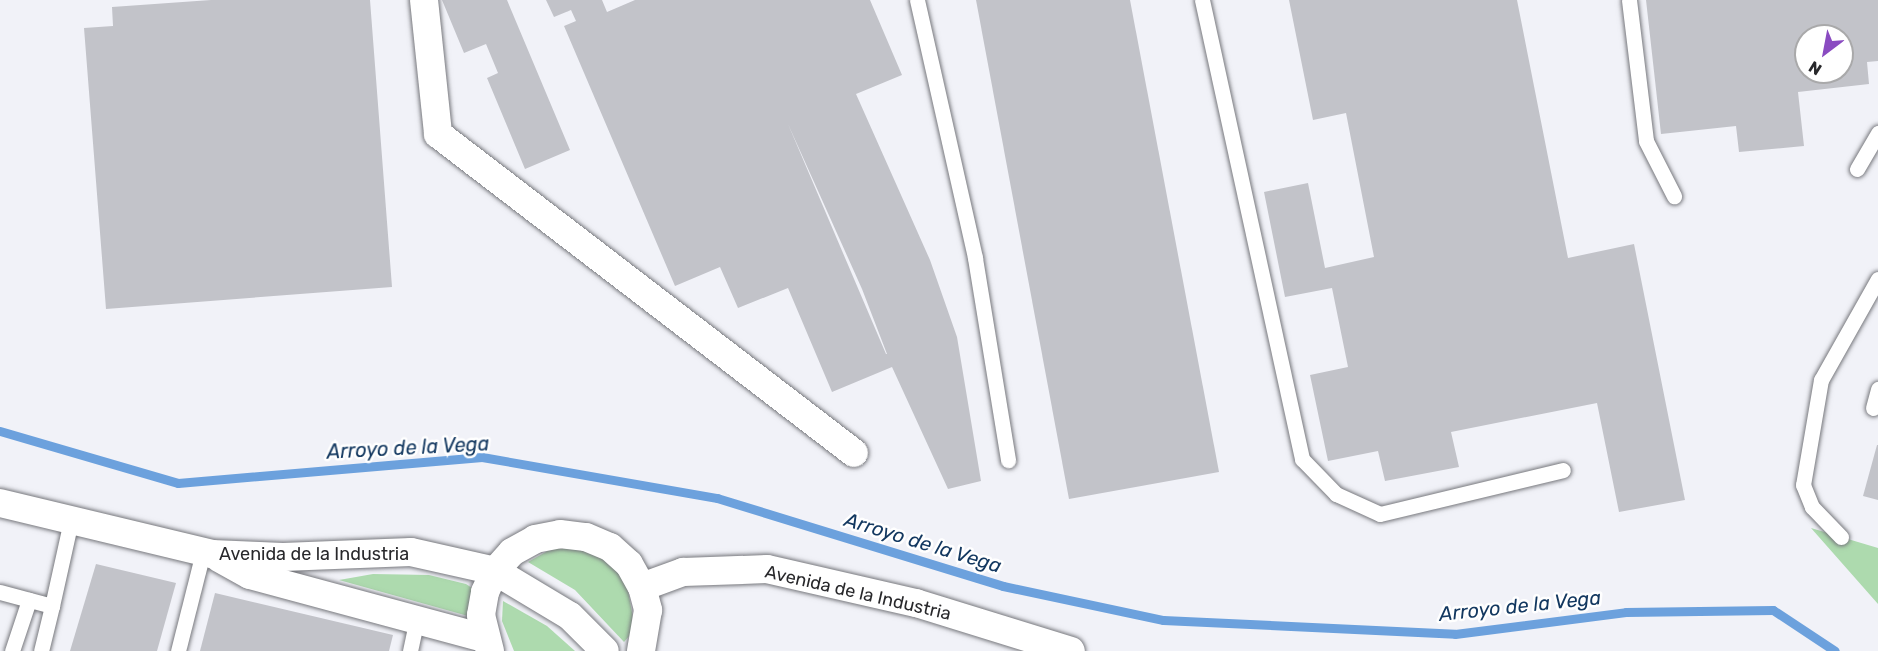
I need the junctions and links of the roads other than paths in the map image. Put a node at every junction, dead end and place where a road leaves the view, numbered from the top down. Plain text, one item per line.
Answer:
1 (424, 0) edge
2 (917, 0) edge
3 (1202, 0) edge
4 (1629, 0) edge
5 (1878, 133) edge
6 (1857, 169) dead end
7 (1674, 196) dead end
8 (1878, 279) edge
9 (1878, 389) edge
10 (1873, 408) dead end
11 (854, 453) dead end
12 (1008, 460) dead end
13 (1563, 470) dead end
14 (0, 503) edge
15 (72, 520) junction
16 (1841, 537) dead end
17 (207, 553) junction
18 (495, 571) junction
19 (642, 587) junction
20 (0, 592) edge
21 (28, 600) junction
22 (52, 606) junction
23 (417, 618) junction
24 (487, 645) edge
25 (12, 651) edge
26 (41, 651) edge
27 (178, 651) edge
28 (410, 651) edge
29 (604, 651) edge
30 (641, 651) edge
31 (1071, 651) edge

1 - 11 street
2 - 12 lane
3 - 13 lane
4 - 7 lane
5 - 6 lane
8 - 16 lane
9 - 10 lane
14 - 15 street, Avenida de la Industria
15 - 17 street, Avenida de la Industria
15 - 22 lane
17 - 18 street, Avenida de la Industria
17 - 23 street
17 - 27 lane
18 - 19 street
18 - 24 street
18 - 29 street, Avenida de la Industria
19 - 30 street
19 - 31 street, Avenida de la Industria
20 - 21 lane
21 - 22 lane
21 - 25 lane
22 - 26 lane
23 - 24 street
23 - 28 lane

